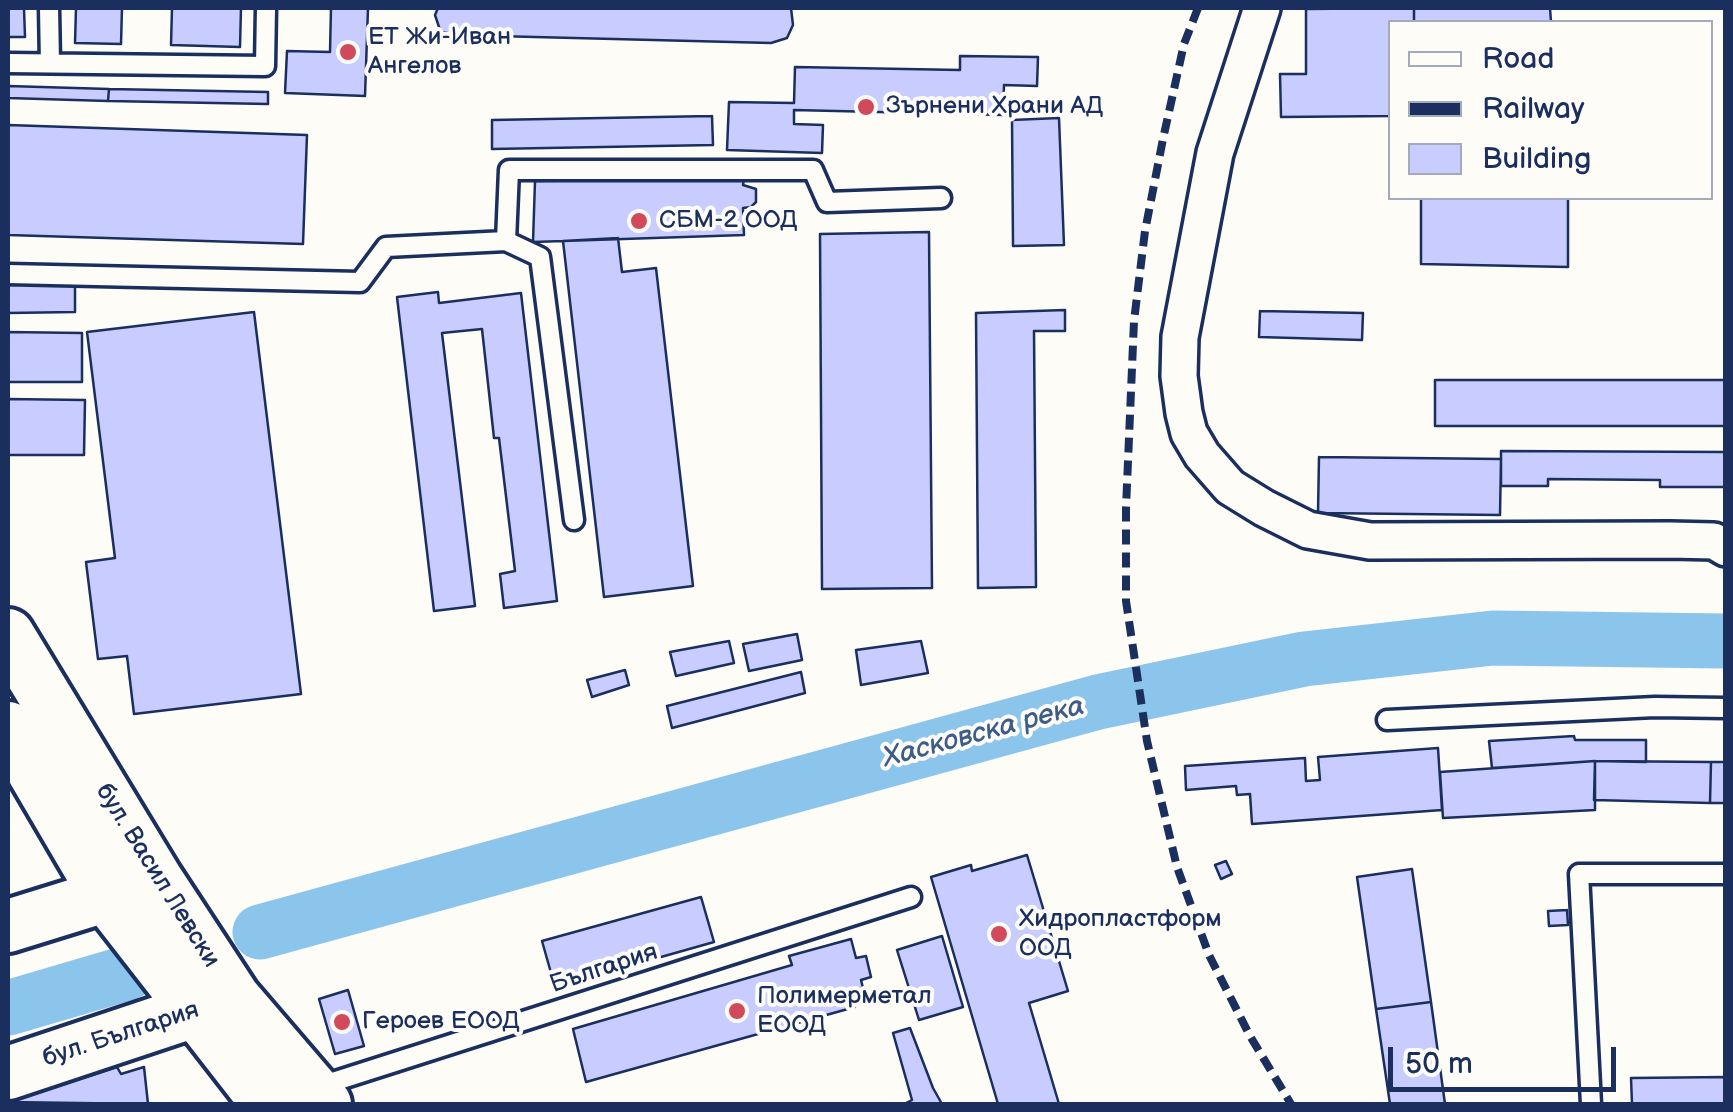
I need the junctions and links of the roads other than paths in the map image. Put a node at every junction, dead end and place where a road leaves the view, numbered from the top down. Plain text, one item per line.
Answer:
1 (49, 8) edge
2 (266, 8) edge
3 (1262, 8) edge
4 (8, 62) edge
5 (50, 63) junction
6 (941, 198) dead end
7 (506, 241) junction
8 (8, 274) edge
9 (574, 520) dead end
10 (1726, 548) edge
11 (8, 635) edge
12 (1726, 708) edge
13 (1387, 720) dead end
14 (8, 728) edge
15 (1726, 874) edge
16 (156, 879) junction
17 (107, 897) junction
18 (911, 897) dead end
19 (8, 926) edge
20 (214, 1005) junction
21 (8, 1073) edge
22 (302, 1099) edge
23 (1591, 1104) edge

1 - 5 lane
2 - 5 lane
3 - 10 street
4 - 5 lane
6 - 7 lane
7 - 8 lane
7 - 9 lane
11 - 16 main road, бул. Васил Левски
12 - 13 lane
14 - 17 main road, бул. Васил Левски
15 - 23 lane
16 - 17 main road
16 - 20 main road, бул. Васил Левски
17 - 19 main road
17 - 20 main road, бул. Васил Левски
18 - 22 lane, България
20 - 21 main road, бул. България
20 - 22 main road, бул. Васил Левски

